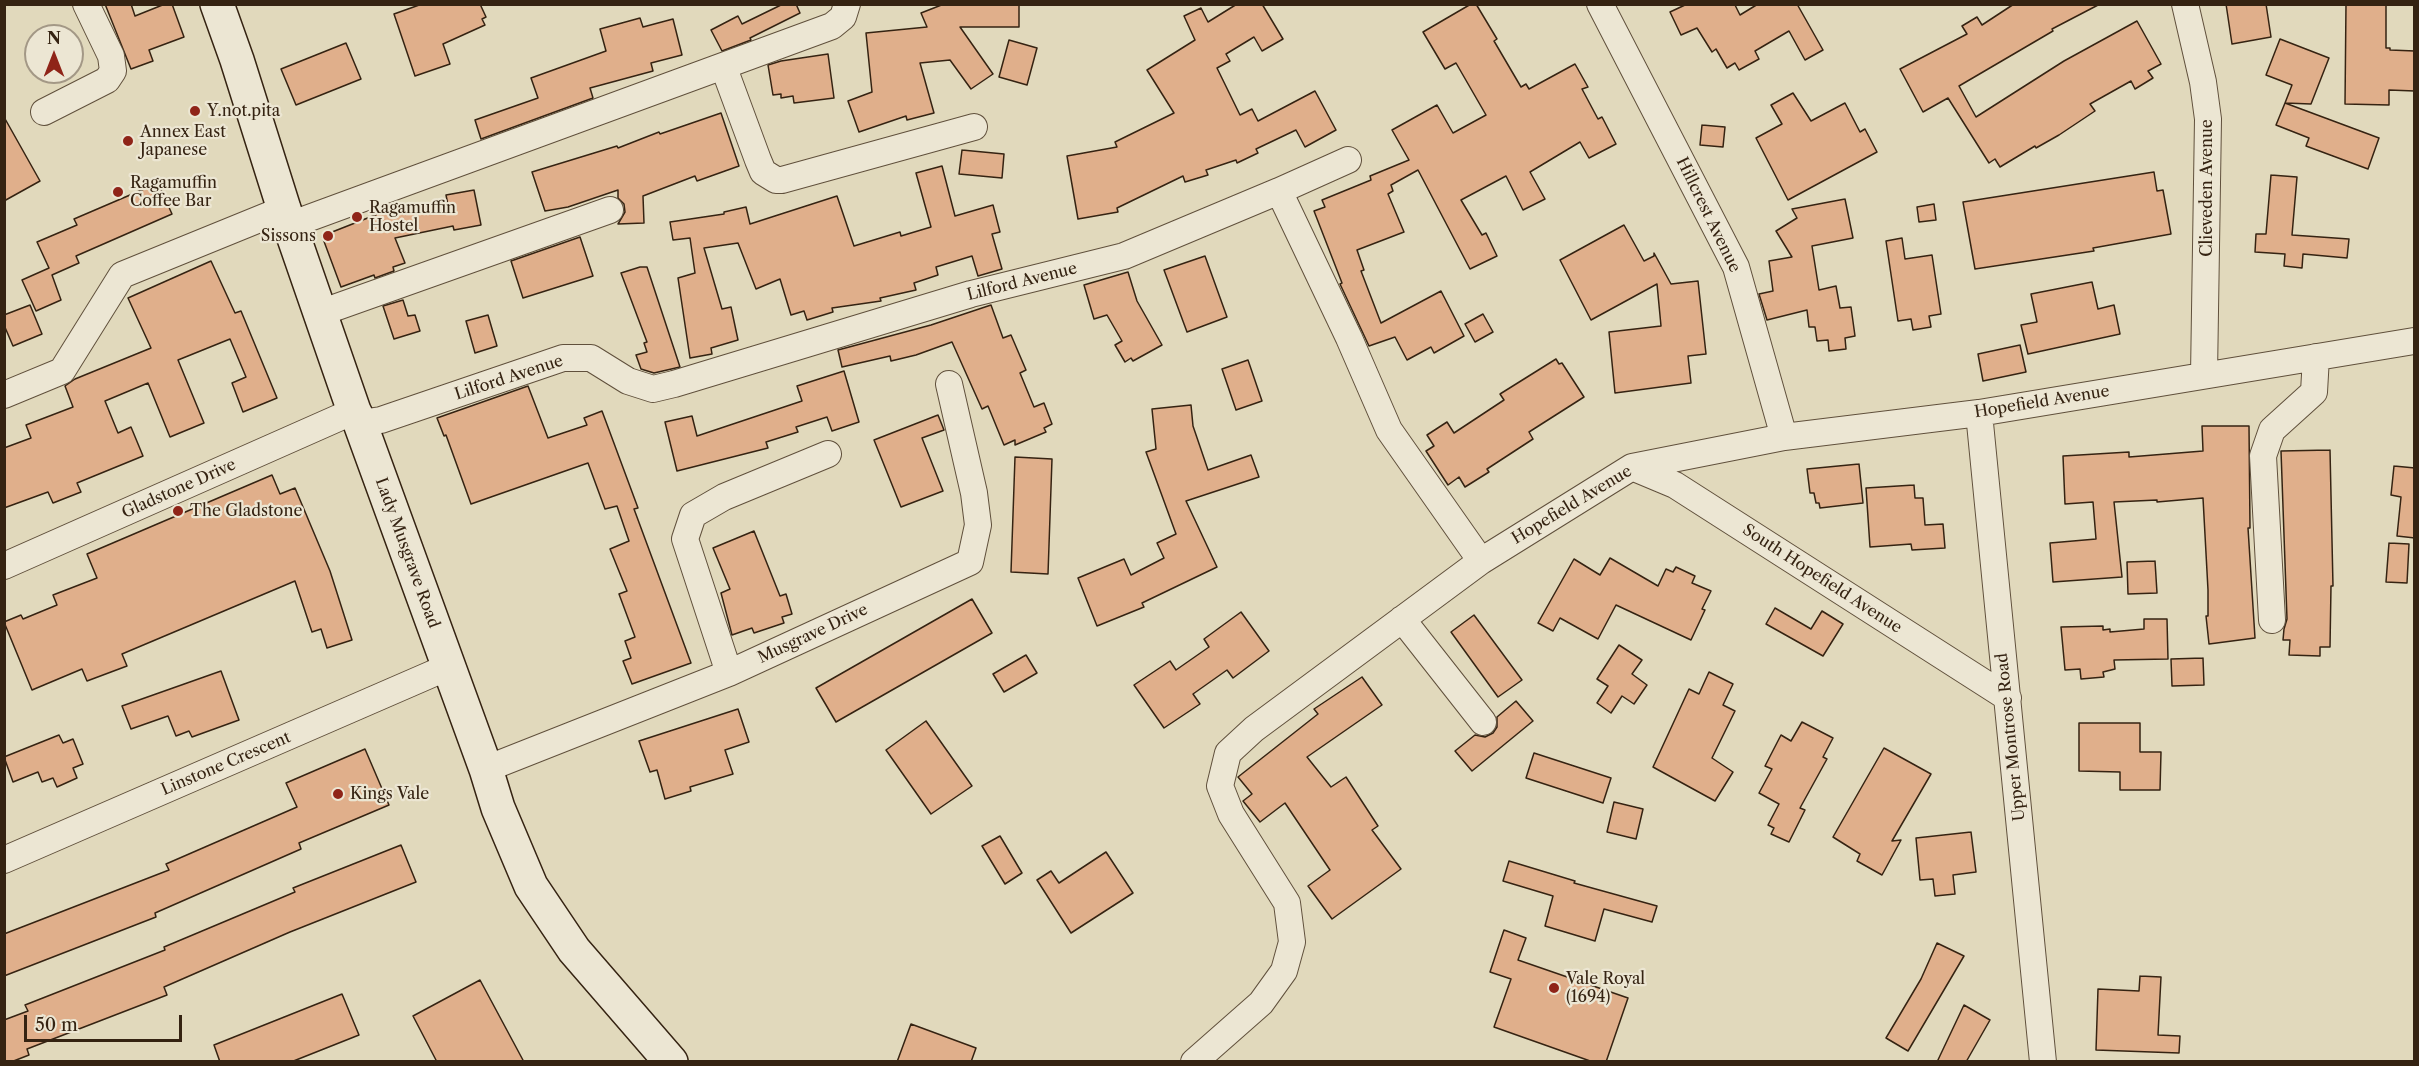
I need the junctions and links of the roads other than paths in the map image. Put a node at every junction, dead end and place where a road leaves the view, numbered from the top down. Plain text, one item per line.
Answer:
1 (86, 4) edge
2 (217, 4) edge
3 (847, 4) edge
4 (1600, 4) edge
5 (2185, 4) edge
6 (724, 68) junction
7 (44, 112) dead end
8 (974, 127) dead end
9 (1348, 160) dead end
10 (1279, 191) junction
11 (610, 210) dead end
12 (287, 217) junction
13 (320, 313) junction
14 (2415, 341) edge
15 (2316, 357) junction
16 (2204, 375) junction
17 (949, 384) dead end
18 (4, 395) edge
19 (1979, 413) junction
20 (357, 417) junction
21 (1784, 437) junction
22 (828, 454) dead end
23 (1632, 467) junction
24 (1481, 561) junction
25 (4, 566) edge
26 (1402, 620) junction
27 (2272, 620) dead end
28 (448, 668) junction
29 (729, 673) junction
30 (2008, 698) junction
31 (1483, 722) dead end
32 (486, 769) junction
33 (4, 860) edge
34 (671, 1062) edge
35 (1194, 1062) edge
36 (2043, 1062) edge

1 - 7 street
2 - 12 main road, Lady Musgrave Road
3 - 6 street
4 - 21 street, Hillcrest Avenue
5 - 16 street, Clieveden Avenue
6 - 8 street
6 - 12 street
9 - 10 street, Lilford Avenue
10 - 20 street, Lilford Avenue
10 - 24 street
11 - 13 street
12 - 13 main road, Lady Musgrave Road
12 - 18 street
13 - 20 main road, Lady Musgrave Road
14 - 15 street, Hopefield Avenue
15 - 16 street, Hopefield Avenue
15 - 27 street
16 - 19 street, Hopefield Avenue
17 - 29 street, Musgrave Drive
19 - 21 street, Hopefield Avenue
19 - 30 street, Upper Montrose Road
20 - 25 street, Gladstone Drive
20 - 28 main road, Lady Musgrave Road
21 - 23 street, Hopefield Avenue
22 - 29 street
23 - 24 street, Hopefield Avenue
23 - 30 street, South Hopefield Avenue
24 - 26 street, Hopefield Avenue
26 - 31 street
26 - 35 street, Hopefield Avenue
28 - 32 main road, Lady Musgrave Road
28 - 33 street, Linstone Crescent
29 - 32 street, Musgrave Drive
30 - 36 street, Upper Montrose Road
32 - 34 main road, Lady Musgrave Road

